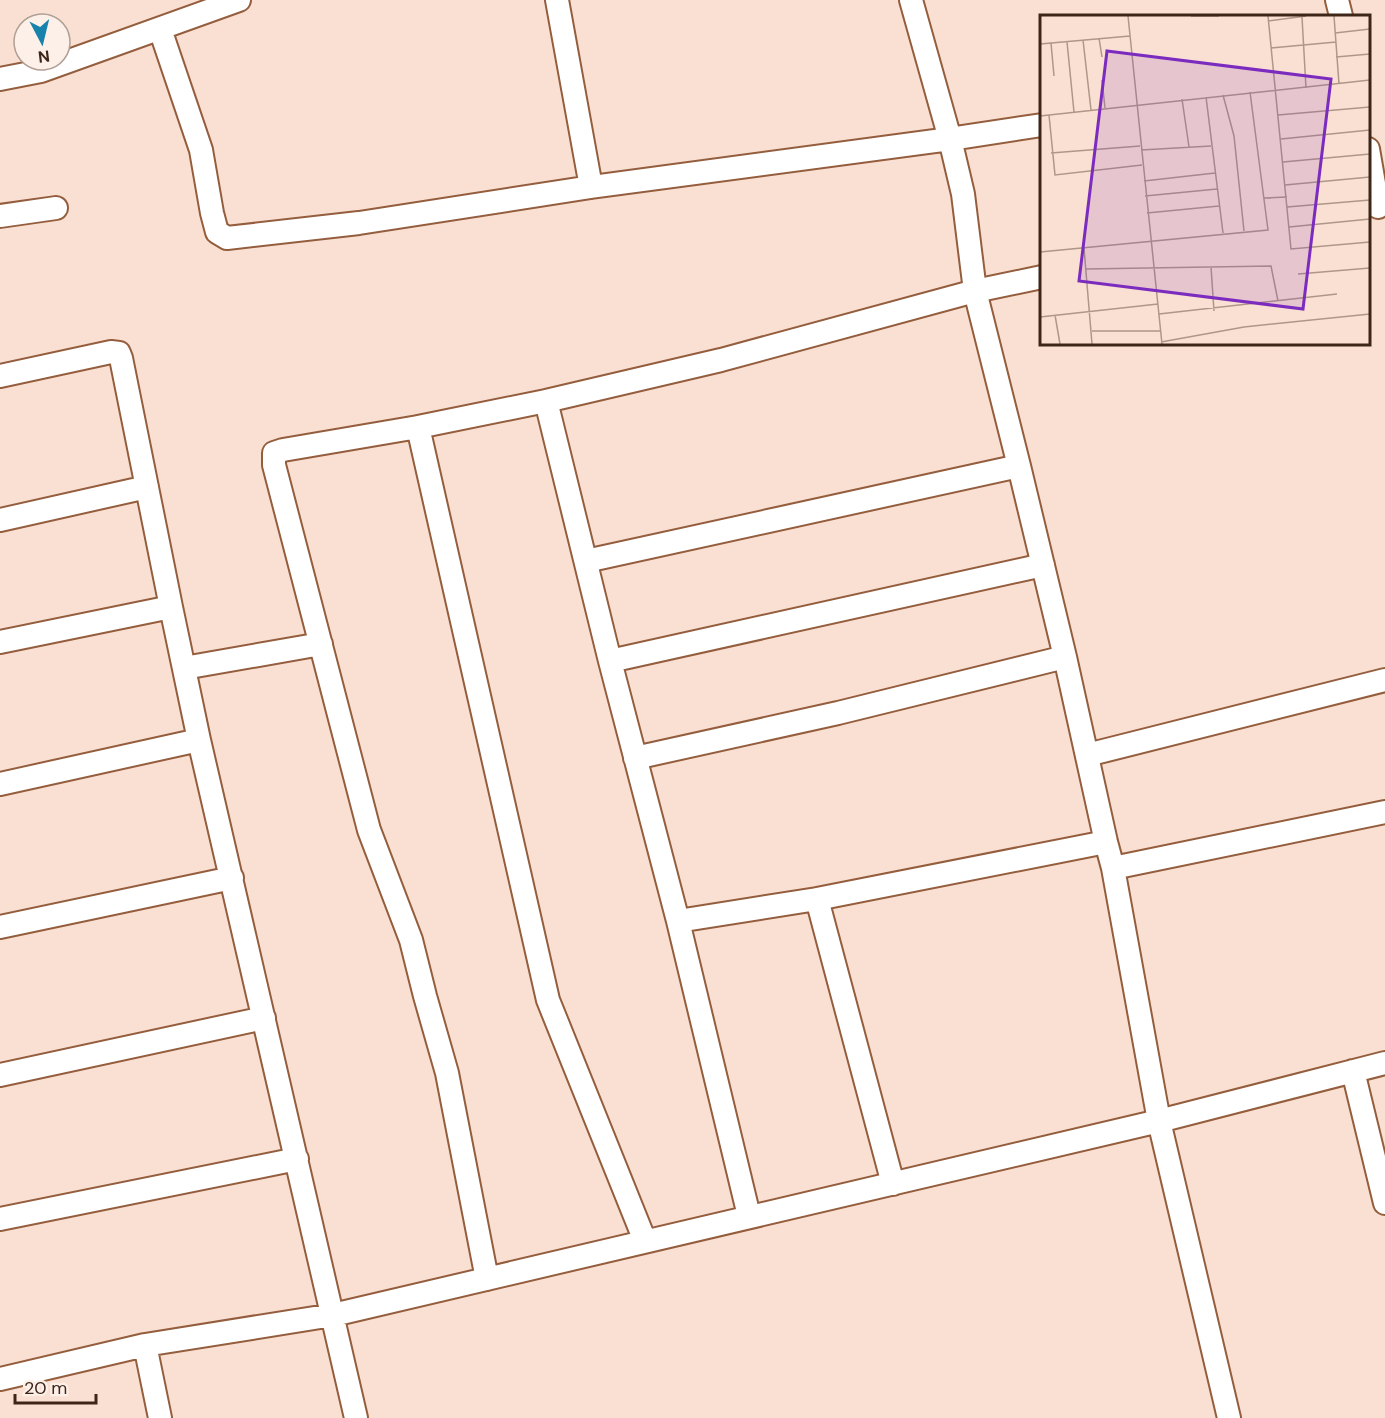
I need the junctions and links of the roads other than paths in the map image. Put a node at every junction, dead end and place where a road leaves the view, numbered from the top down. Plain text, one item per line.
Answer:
1 (238, 0) edge
2 (557, 0) edge
3 (911, 0) edge
4 (1336, 0) edge
5 (1341, 15) edge
6 (160, 29) junction
7 (0, 79) edge
8 (1040, 125) edge
9 (950, 139) junction
10 (1370, 162) edge
11 (591, 187) junction
12 (1377, 207) edge
13 (56, 208) dead end
14 (0, 216) edge
15 (1040, 277) edge
16 (975, 291) junction
17 (0, 376) edge
18 (546, 401) junction
19 (418, 427) junction
20 (1019, 466) junction
21 (147, 487) junction
22 (0, 520) edge
23 (586, 561) junction
24 (1043, 565) junction
25 (171, 607) junction
26 (0, 642) edge
27 (321, 644) junction
28 (1065, 657) junction
29 (610, 661) junction
30 (184, 668) junction
31 (1385, 680) edge
32 (199, 740) junction
33 (1087, 755) junction
34 (635, 758) junction
35 (0, 784) edge
36 (1385, 812) edge
37 (1106, 842) junction
38 (1113, 868) junction
39 (232, 878) junction
40 (817, 898) junction
41 (678, 921) junction
42 (0, 927) edge
43 (264, 1018) junction
44 (1385, 1063) edge
45 (1353, 1071) junction
46 (0, 1075) edge
47 (1159, 1121) junction
48 (297, 1159) junction
49 (893, 1184) junction
50 (1385, 1203) edge
51 (749, 1216) junction
52 (0, 1219) edge
53 (645, 1241) junction
54 (487, 1279) junction
55 (333, 1315) junction
56 (145, 1345) junction
57 (0, 1379) edge
58 (160, 1418) edge
59 (356, 1418) edge
60 (1229, 1418) edge

1 - 6 street
2 - 11 street
3 - 9 street
4 - 5 street
6 - 7 street
6 - 11 street
8 - 9 street
9 - 11 street
9 - 16 street
10 - 12 street
13 - 14 street
15 - 16 street
16 - 18 street
16 - 20 street
17 - 21 street
18 - 19 street
18 - 23 street
19 - 27 street
19 - 53 street
20 - 23 street
20 - 24 street
21 - 22 street
21 - 25 street
23 - 29 street
24 - 28 street
24 - 29 street
25 - 26 street
25 - 30 street
27 - 30 street
27 - 54 street
28 - 33 street
28 - 34 street
29 - 34 street
30 - 32 street
31 - 33 street
32 - 35 street
32 - 39 street
33 - 37 street
34 - 41 street
36 - 38 street
37 - 38 street
37 - 40 street
38 - 47 street
39 - 42 street
39 - 43 street
40 - 41 street
40 - 49 street
41 - 51 street
43 - 46 street
43 - 48 street
44 - 45 street
45 - 47 street
45 - 50 street
47 - 49 street
47 - 60 street
48 - 52 street
48 - 55 street
49 - 51 street
51 - 53 street
53 - 54 street
54 - 55 street
55 - 56 street
55 - 59 street
56 - 57 street
56 - 58 street

